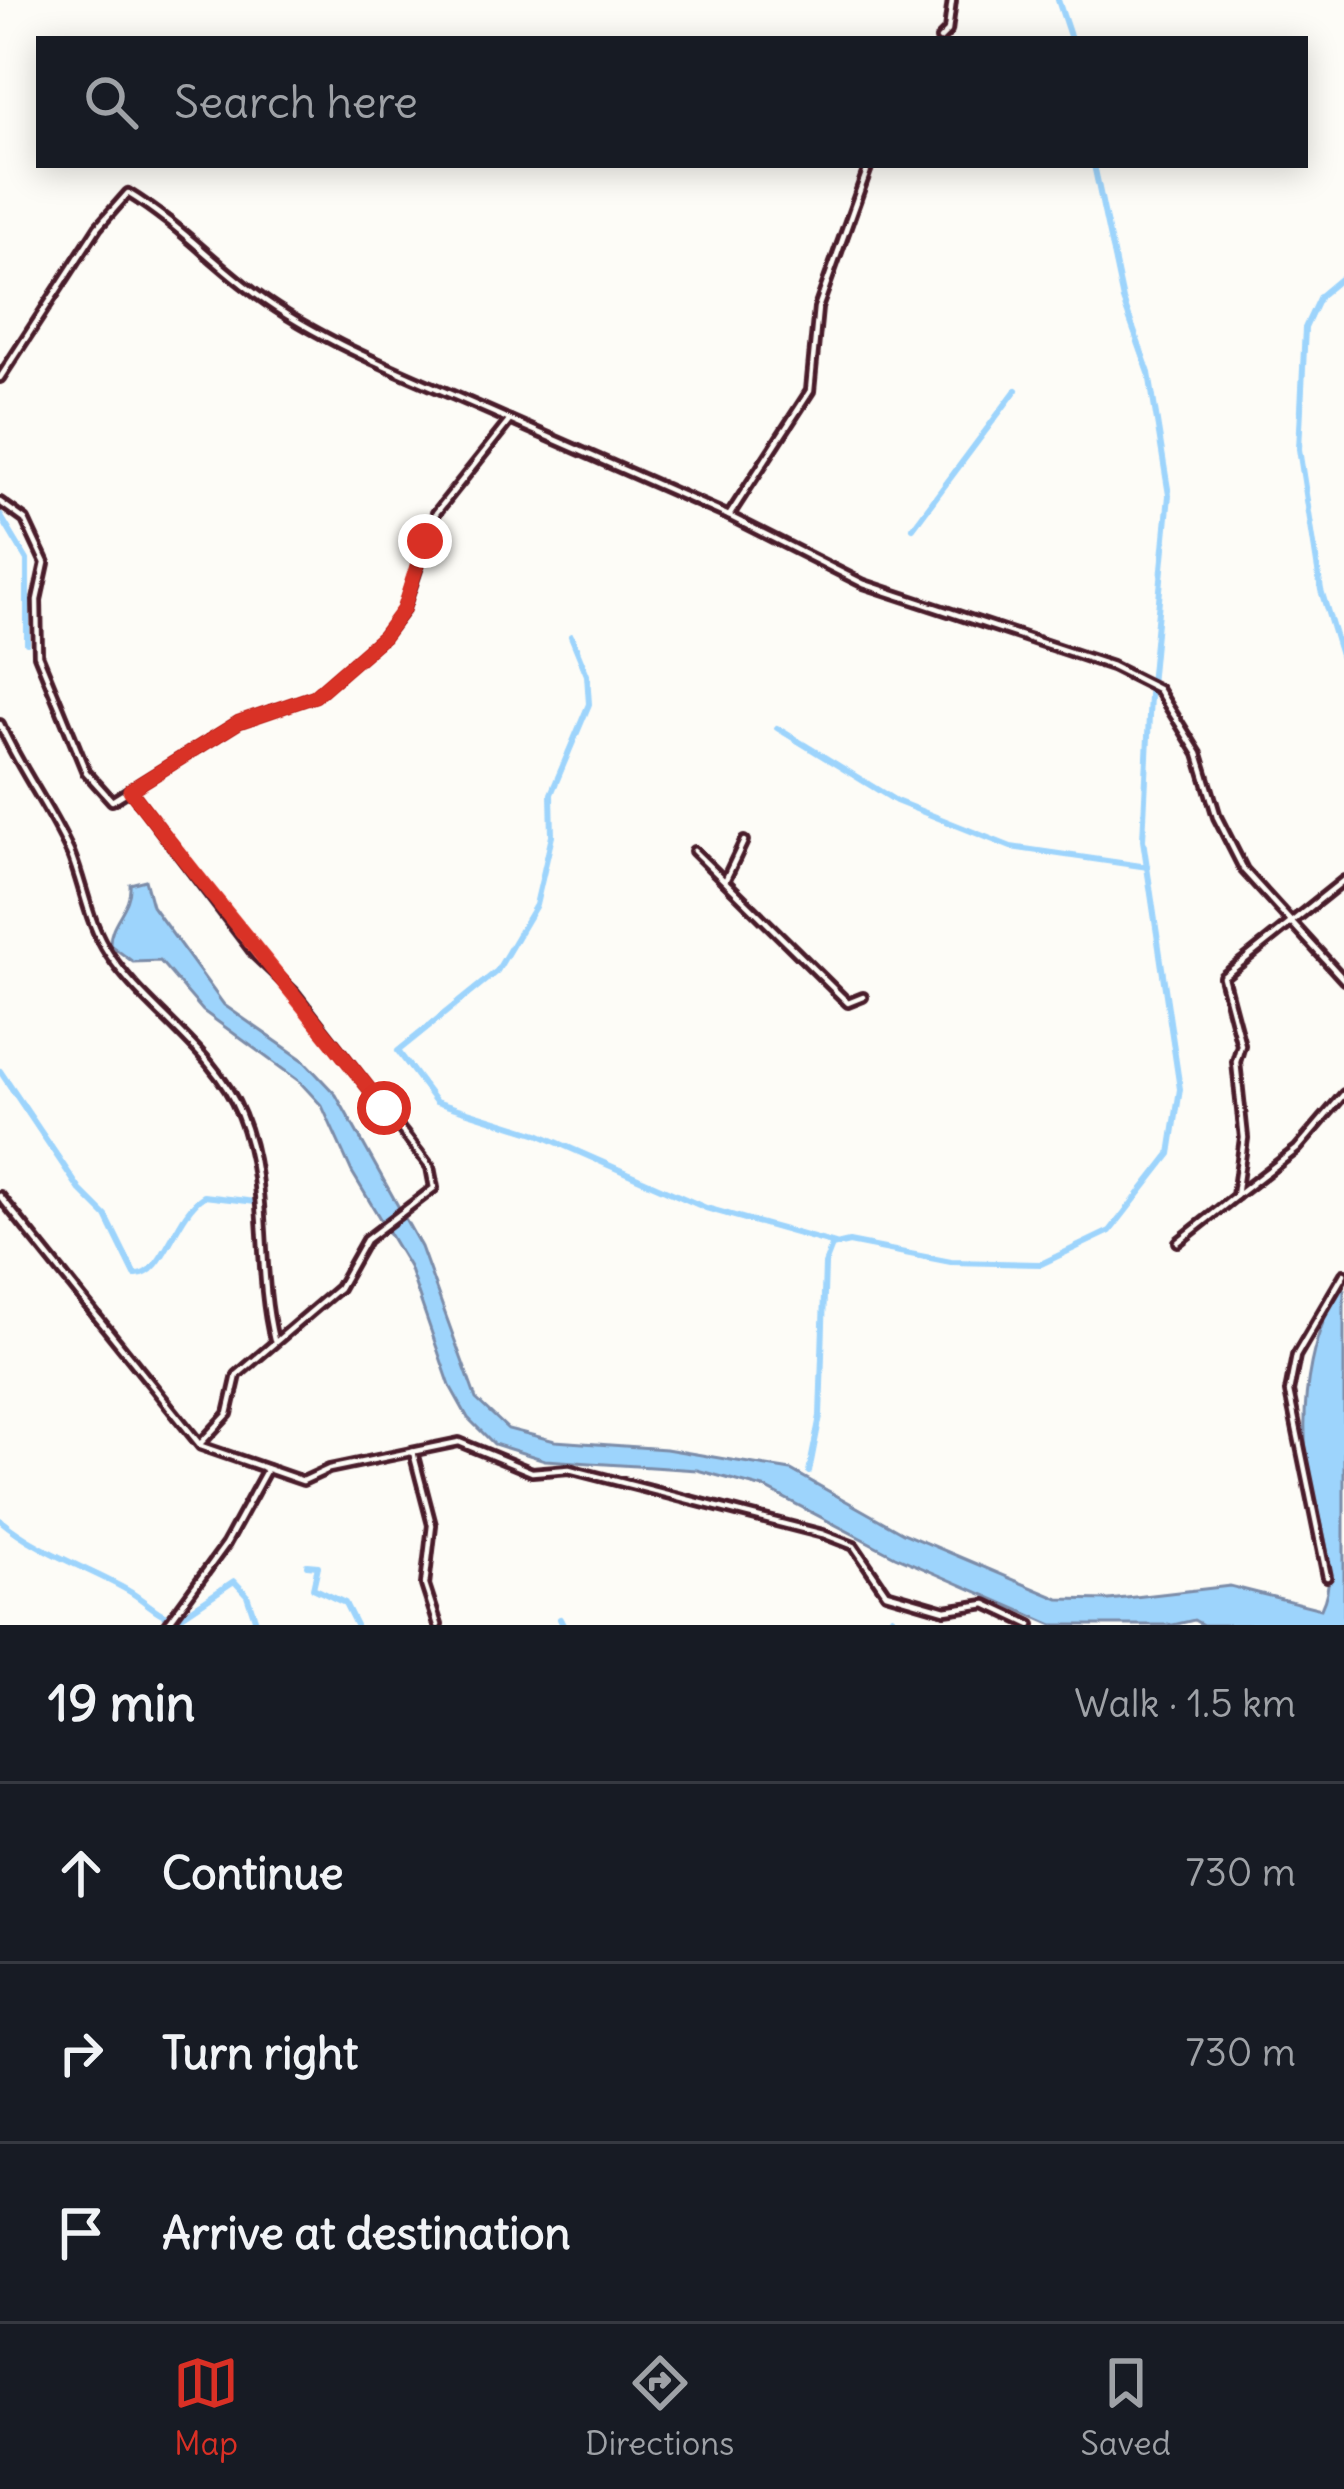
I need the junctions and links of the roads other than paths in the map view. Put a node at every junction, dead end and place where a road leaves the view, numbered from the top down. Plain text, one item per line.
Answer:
1 (952, 0) edge
2 (943, 36) edge
3 (868, 168) edge
4 (0, 378) edge
5 (510, 419) junction
6 (0, 502) edge
7 (729, 516) junction
8 (0, 724) edge
9 (130, 790) junction
10 (743, 842) dead end
11 (694, 851) dead end
12 (1344, 880) edge
13 (725, 881) junction
14 (1289, 925) junction
15 (1344, 980) edge
16 (863, 998) dead end
17 (1344, 1094) edge
18 (0, 1196) edge
19 (1236, 1196) junction
20 (1178, 1242) dead end
21 (1344, 1274) edge
22 (274, 1340) junction
23 (200, 1444) junction
24 (413, 1452) junction
25 (267, 1469) junction
26 (1327, 1577) dead end
27 (167, 1625) edge
28 (438, 1625) edge
29 (1031, 1625) edge

1 - 2 street
3 - 7 street
4 - 5 street
5 - 7 street
5 - 9 street
6 - 9 street
7 - 14 street
8 - 22 street
9 - 22 street
10 - 13 street
11 - 13 street
12 - 14 street
13 - 16 street
14 - 15 street
14 - 19 street
17 - 19 street
18 - 23 street
19 - 20 street
21 - 26 street
22 - 23 street
23 - 25 street
24 - 25 street
24 - 28 street
24 - 29 street
25 - 27 street

